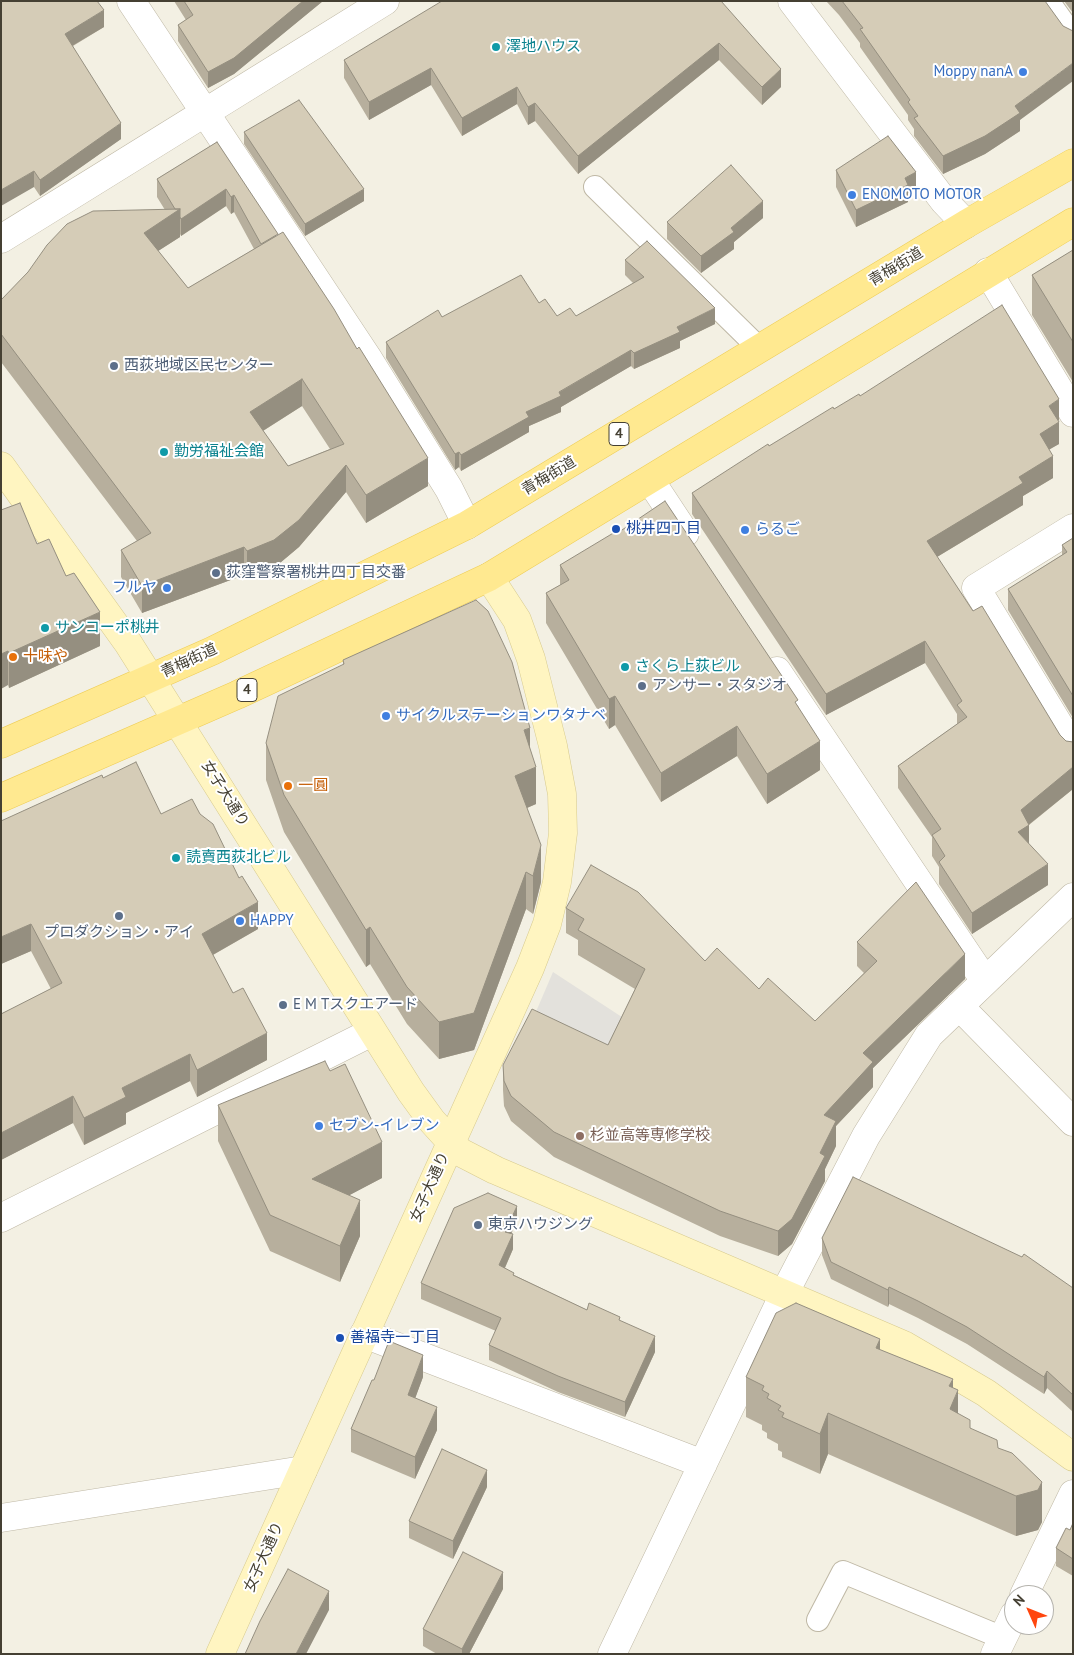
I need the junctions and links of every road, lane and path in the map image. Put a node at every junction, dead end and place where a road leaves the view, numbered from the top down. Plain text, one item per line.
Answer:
1 (132, 1) edge
2 (385, 1) edge
3 (792, 1) edge
4 (1048, 1) edge
5 (1073, 36) edge
6 (205, 112) junction
7 (1073, 163) edge
8 (595, 187) dead end
9 (1073, 222) edge
10 (966, 224) junction
11 (1, 239) edge
12 (988, 272) junction
13 (760, 349) junction
14 (1073, 413) edge
15 (1, 466) edge
16 (650, 480) junction
17 (467, 525) junction
18 (1073, 528) edge
19 (698, 553) edge
20 (489, 577) junction
21 (764, 652) edge
22 (152, 679) junction
23 (179, 721) junction
24 (1, 744) edge
25 (1073, 748) edge
26 (1, 798) edge
27 (1073, 897) edge
28 (985, 981) junction
29 (960, 1006) junction
30 (372, 1032) junction
31 (1073, 1122) edge
32 (450, 1143) junction
33 (1, 1218) edge
34 (784, 1294) junction
35 (364, 1334) junction
36 (1073, 1457) edge
37 (703, 1464) junction
38 (303, 1470) junction
39 (1073, 1494) edge
40 (1, 1518) edge
41 (1029, 1585) edge
42 (818, 1620) dead end
43 (1004, 1636) edge
44 (220, 1654) edge
45 (612, 1654) edge

1 - 6 street
2 - 6 street
3 - 10 street
4 - 5 lane
6 - 11 street
6 - 17 street
7 - 10 main road, 青梅街道 / 4
8 - 13 lane
9 - 12 main road, 4
10 - 13 main road, 青梅街道 / 4
12 - 14 street
12 - 16 main road, 4
13 - 17 main road, 青梅街道 / 4
15 - 22 street, 女子大通り
16 - 19 street
16 - 20 main road, 4
17 - 22 main road, 青梅街道 / 4
18 - 25 street
20 - 23 main road, 4
20 - 32 street
21 - 28 street
22 - 23 street, 女子大通り
22 - 24 main road, 青梅街道 / 4
23 - 26 main road, 4
23 - 30 street, 女子大通り
27 - 28 street
28 - 29 street
29 - 31 street
29 - 34 street
30 - 32 street, 女子大通り
30 - 33 street
32 - 34 street
32 - 35 street, 女子大通り
34 - 36 street
34 - 37 street
35 - 37 street
35 - 38 street, 女子大通り
37 - 45 street
38 - 40 street
38 - 44 street, 女子大通り
39 - 41 street
42 - 43 lane

